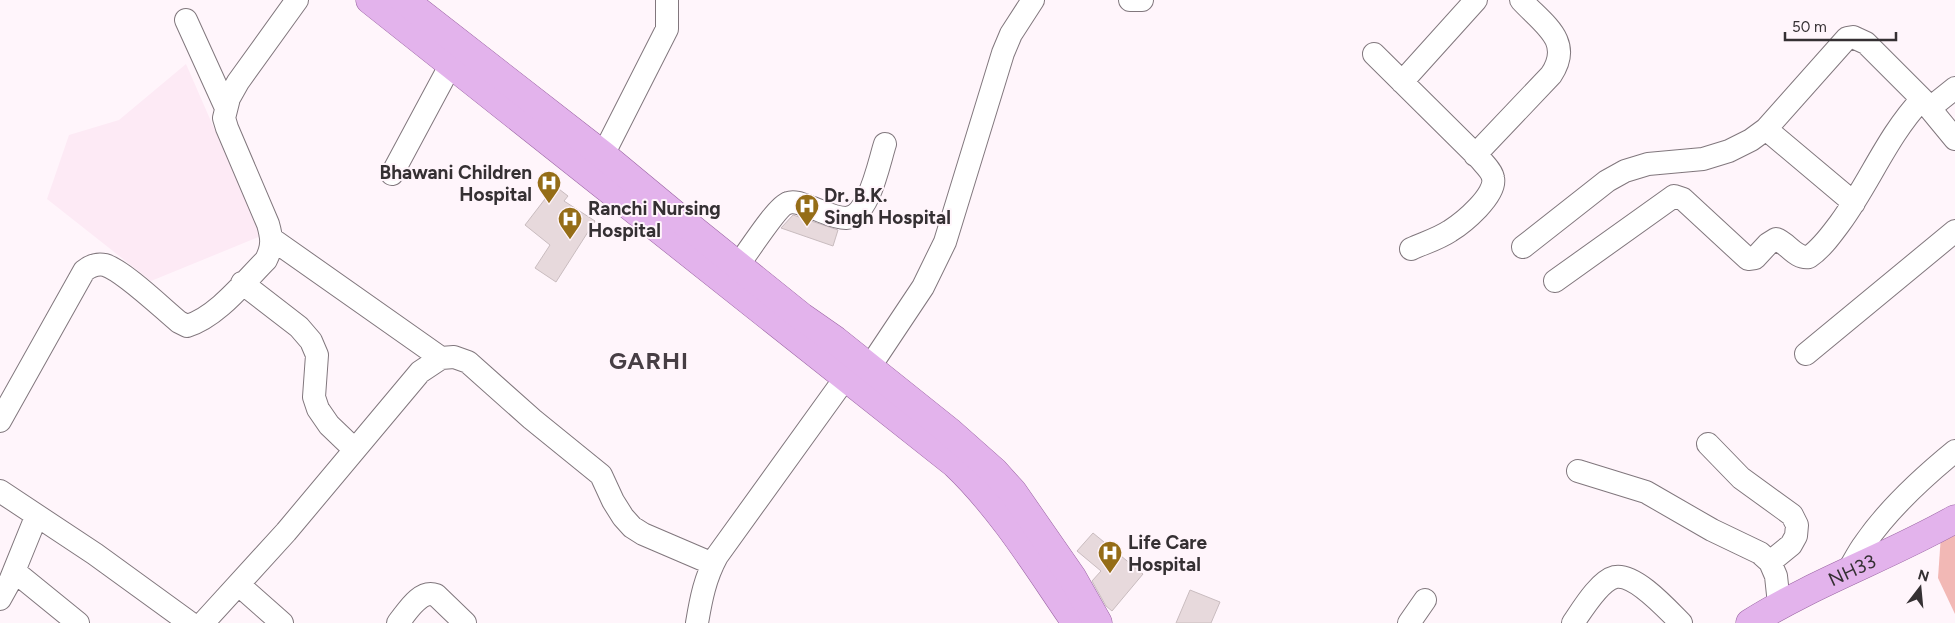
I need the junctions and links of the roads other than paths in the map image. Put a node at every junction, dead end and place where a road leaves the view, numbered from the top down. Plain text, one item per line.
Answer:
1 (297, 0) edge
2 (370, 0) edge
3 (404, 0) edge
4 (667, 0) edge
5 (1033, 0) edge
6 (1130, 0) edge
7 (1142, 0) edge
8 (1476, 0) edge
9 (1521, 0) edge
10 (186, 20) dead end
11 (1374, 54) dead end
12 (451, 64) junction
13 (1402, 82) junction
14 (1955, 88) edge
15 (1926, 104) junction
16 (226, 108) junction
17 (1766, 129) junction
18 (1955, 139) edge
19 (885, 144) dead end
20 (603, 155) junction
21 (1475, 155) junction
22 (392, 174) dead end
23 (1854, 203) junction
24 (1955, 231) edge
25 (272, 239) junction
26 (1523, 247) dead end
27 (1411, 249) dead end
28 (738, 265) junction
29 (1555, 281) dead end
30 (242, 283) junction
31 (1806, 354) dead end
32 (441, 358) junction
33 (858, 372) junction
34 (0, 421) edge
35 (1708, 444) dead end
36 (354, 449) junction
37 (1955, 451) edge
38 (1578, 471) dead end
39 (0, 491) edge
40 (36, 517) junction
41 (1955, 520) edge
42 (1770, 562) junction
43 (713, 564) junction
44 (14, 572) junction
45 (1847, 573) junction
46 (239, 585) junction
47 (0, 599) edge
48 (1425, 600) dead end
49 (1779, 604) junction
50 (78, 623) edge
51 (190, 623) edge
52 (203, 623) edge
53 (282, 623) edge
54 (398, 623) edge
55 (465, 623) edge
56 (697, 623) edge
57 (1076, 623) edge
58 (1098, 623) edge
59 (1408, 623) edge
60 (1573, 623) edge
61 (1681, 623) edge
62 (1750, 623) edge

1 - 16 street
2 - 12 main road
3 - 20 main road
4 - 20 street
5 - 33 street
6 - 7 street
8 - 13 street
9 - 21 street
10 - 16 street
11 - 13 street
12 - 22 street
12 - 33 main road
13 - 21 street
14 - 15 street
15 - 17 street
15 - 18 street
15 - 23 street
16 - 25 street
17 - 23 street
17 - 26 street
19 - 28 street
20 - 28 main road
21 - 27 street
23 - 29 street
24 - 31 street
25 - 30 street
25 - 32 street
28 - 33 main road
30 - 34 street
30 - 36 street
32 - 36 street
32 - 43 street
33 - 43 street
33 - 57 main road
33 - 58 main road
35 - 42 street
36 - 46 street
37 - 45 street
38 - 42 street
39 - 40 street
40 - 44 street
40 - 51 street
41 - 45 main road, NH33
42 - 49 street
43 - 56 street
44 - 47 street
44 - 50 street
45 - 49 main road, NH33
46 - 52 street
46 - 53 street
48 - 59 street
49 - 62 main road, NH33
54 - 55 street
60 - 61 street

